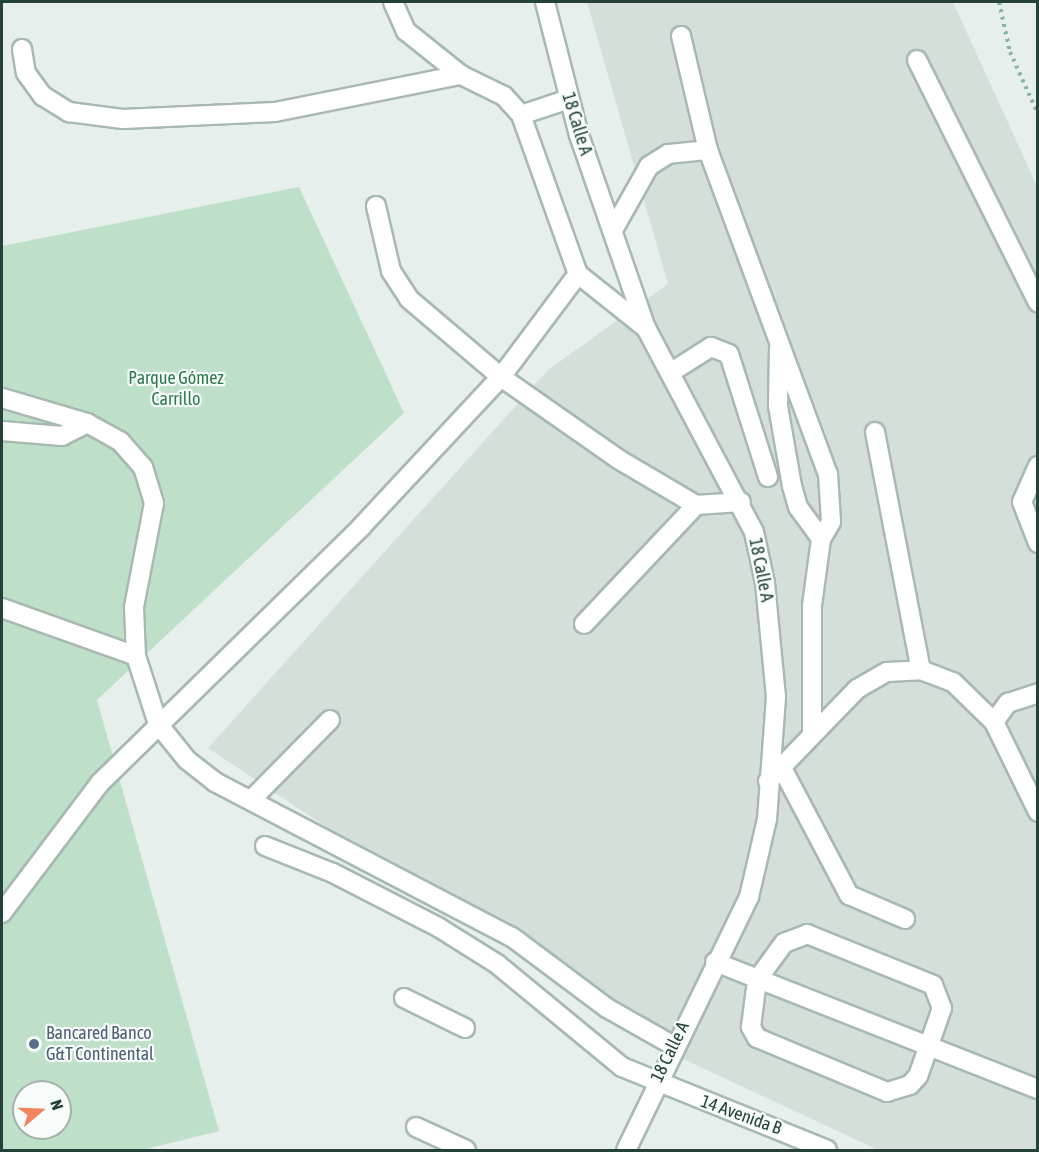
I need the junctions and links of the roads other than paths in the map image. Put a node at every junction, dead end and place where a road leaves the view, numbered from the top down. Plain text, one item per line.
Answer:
1 (393, 2) edge
2 (545, 2) edge
3 (681, 36) dead end
4 (22, 50) dead end
5 (917, 60) dead end
6 (461, 75) junction
7 (569, 99) junction
8 (521, 115) junction
9 (708, 150) junction
10 (376, 206) dead end
11 (613, 230) junction
12 (578, 274) junction
13 (1038, 303) edge
14 (646, 328) junction
15 (780, 343) junction
16 (673, 371) junction
17 (501, 377) junction
18 (2, 398) edge
19 (87, 423) junction
20 (2, 431) edge
21 (875, 432) dead end
22 (1038, 466) edge
23 (768, 477) dead end
24 (741, 502) junction
25 (696, 505) junction
26 (821, 539) junction
27 (1038, 543) edge
28 (2, 608) edge
29 (584, 624) dead end
30 (136, 656) junction
31 (921, 670) junction
32 (1038, 693) edge
33 (330, 720) dead end
34 (994, 722) junction
35 (158, 724) junction
36 (812, 735) junction
37 (782, 768) junction
38 (768, 781) junction
39 (252, 799) junction
40 (1038, 812) edge
41 (265, 846) dead end
42 (2, 913) edge
43 (905, 919) dead end
44 (715, 963) junction
45 (757, 980) junction
46 (404, 998) dead end
47 (465, 1028) dead end
48 (672, 1046) junction
49 (929, 1048) junction
50 (654, 1083) junction
51 (1038, 1089) edge
52 (416, 1127) dead end
53 (466, 1150) edge
54 (626, 1150) edge
55 (827, 1150) edge

1 - 6 street
2 - 7 street, 18 Calle A
3 - 9 street
4 - 6 street
5 - 13 street
6 - 8 street
7 - 8 street
7 - 11 street, 18 Calle A
8 - 12 street
9 - 11 street
9 - 15 street
10 - 17 street
11 - 14 street, 18 Calle A
12 - 14 street
12 - 17 street
14 - 16 street, 18 Calle A
15 - 26 street
15 - 26 street
16 - 23 street
16 - 24 street, 18 Calle A
17 - 25 street
17 - 35 street
18 - 19 street
19 - 20 street
19 - 30 street
21 - 31 street
22 - 27 street
24 - 25 street
24 - 38 street, 18 Calle A
25 - 29 street
26 - 36 street
28 - 30 street
30 - 35 street
31 - 34 street
31 - 36 street
32 - 34 street
33 - 39 street
34 - 40 street
35 - 39 street
35 - 42 street
36 - 37 street
37 - 38 street
37 - 43 street
38 - 44 street, 18 Calle A
39 - 48 street
41 - 50 street, 14 Avenida B
44 - 45 street
44 - 48 street, 18 Calle A
45 - 49 street
45 - 49 street
45 - 49 street
46 - 47 street
48 - 50 street, 18 Calle A
49 - 51 street
50 - 54 street, 18 Calle A
50 - 55 street, 14 Avenida B
52 - 53 street

